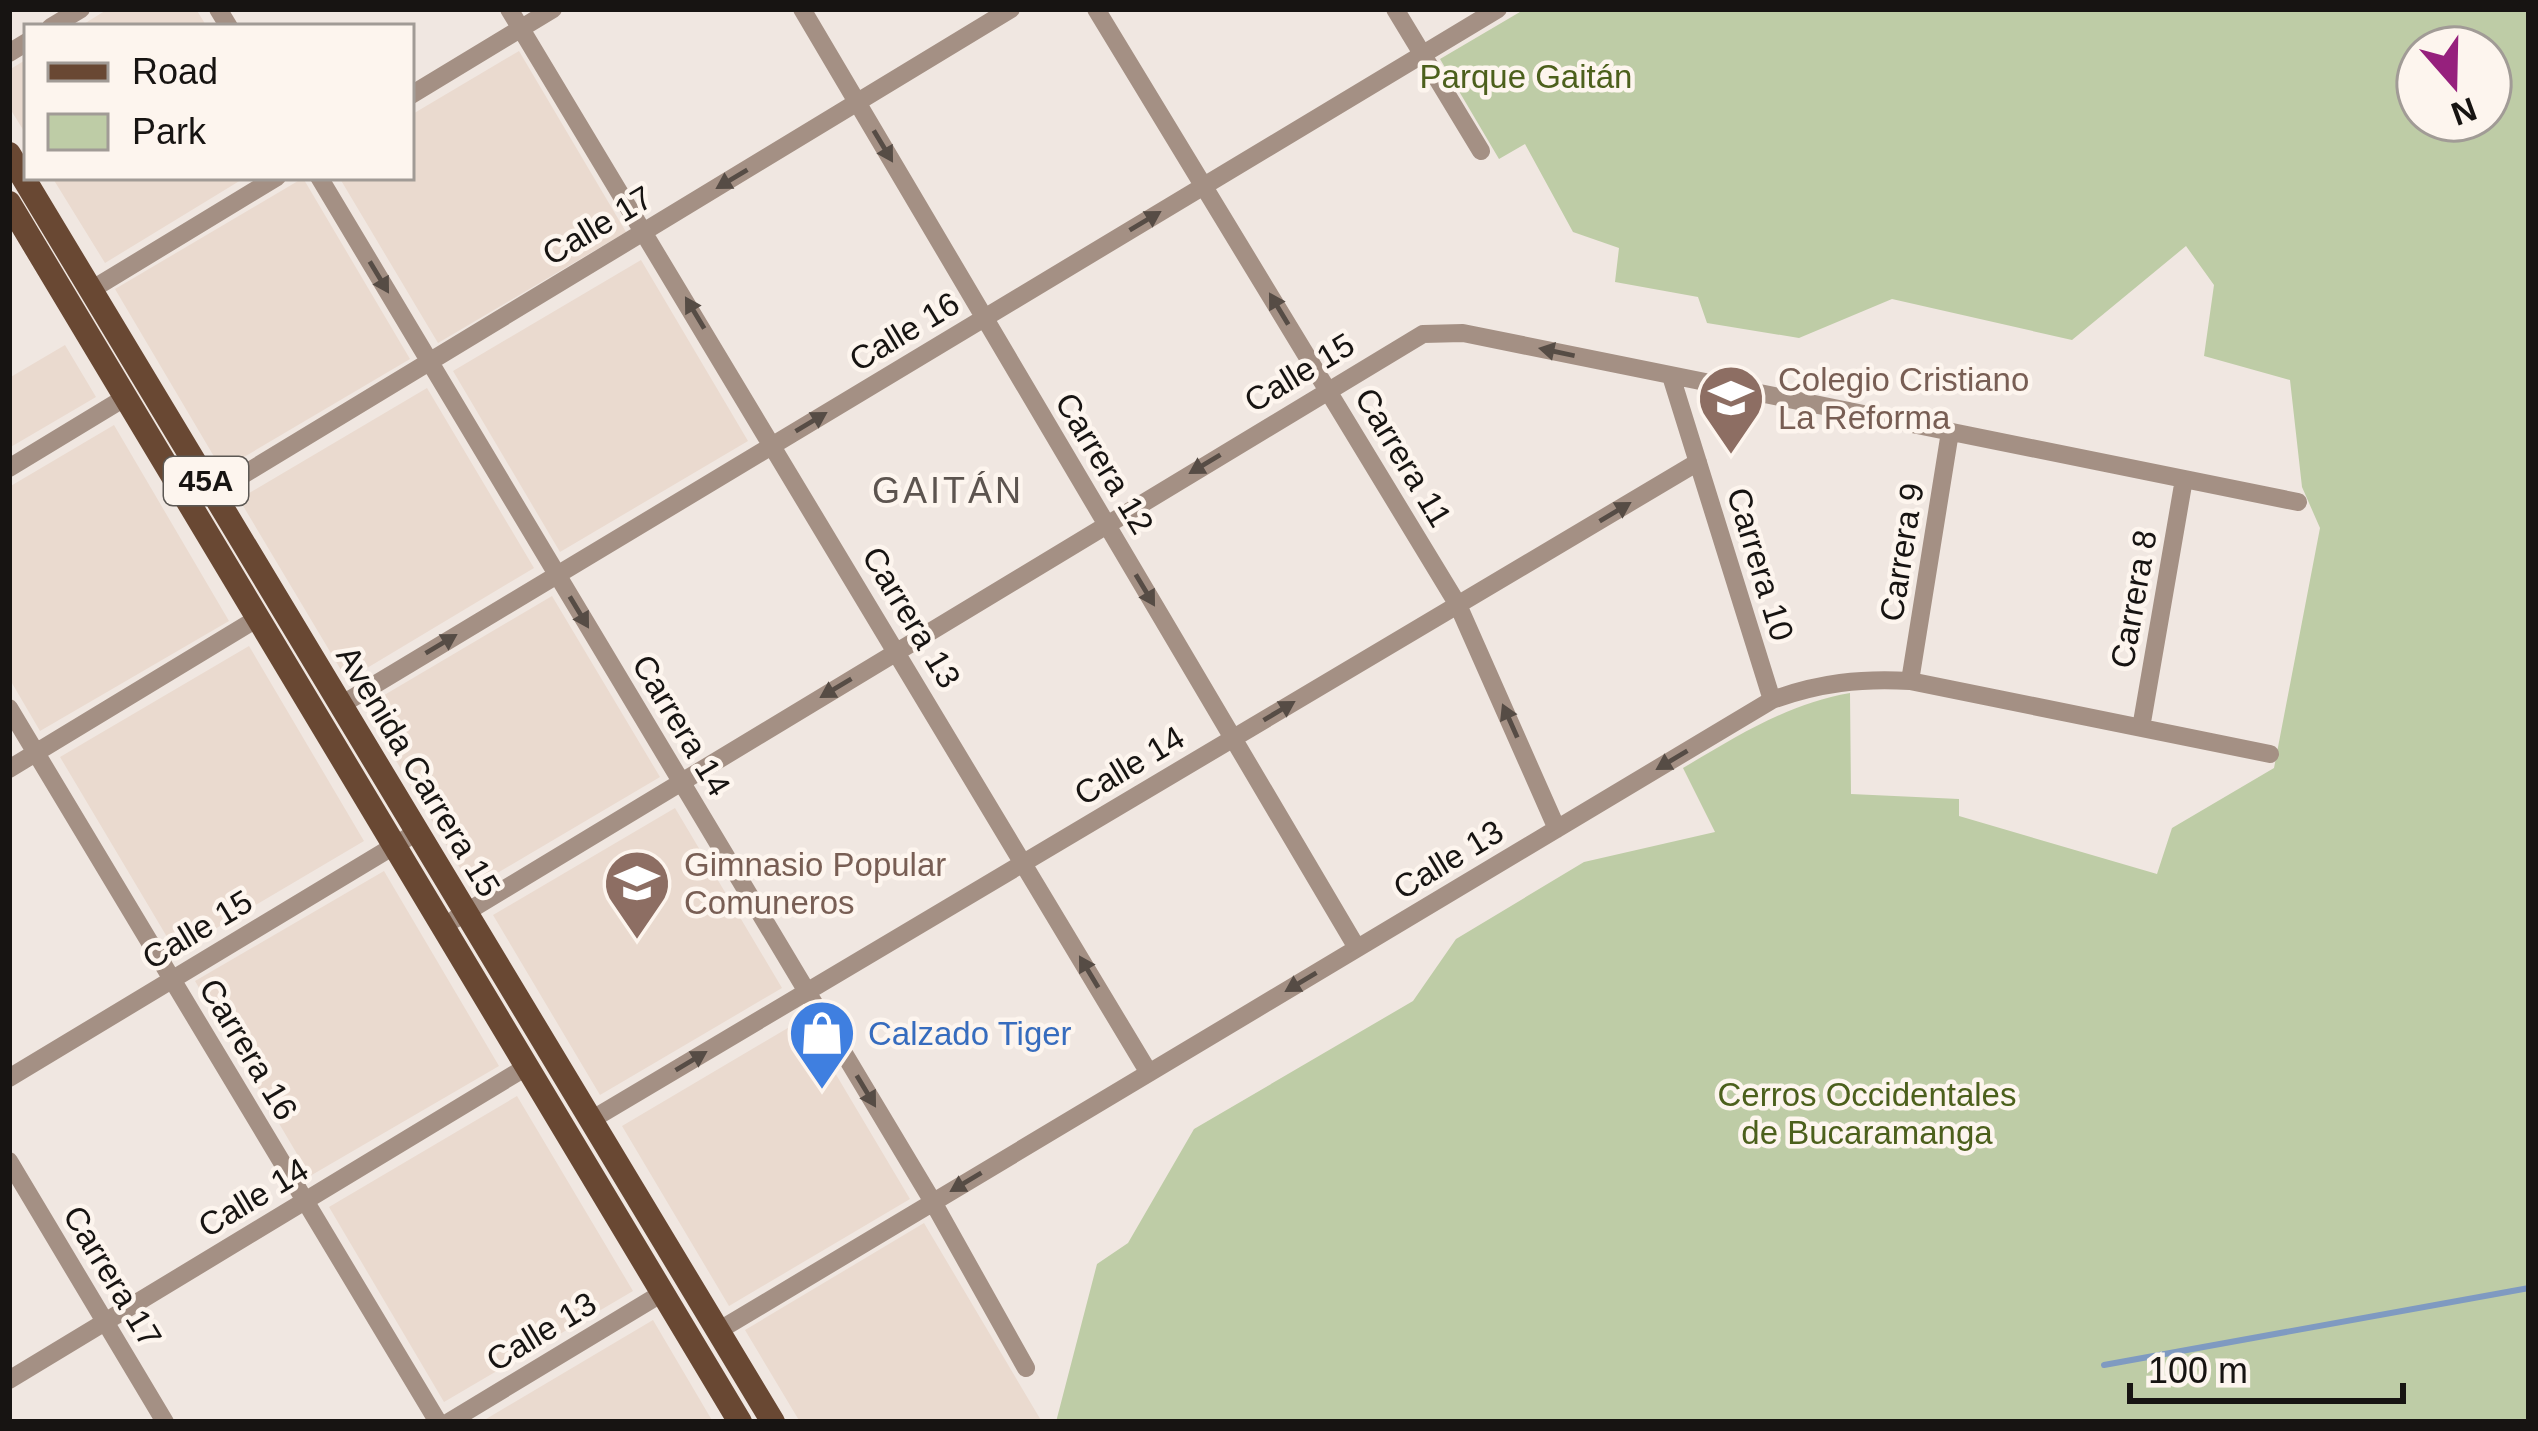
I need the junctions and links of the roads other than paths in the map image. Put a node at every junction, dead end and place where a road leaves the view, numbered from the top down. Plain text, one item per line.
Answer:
1 (509, 9) edge
2 (553, 9) edge
3 (802, 9) edge
4 (1011, 9) edge
5 (1096, 9) edge
6 (1395, 9) edge
7 (1498, 9) edge
8 (521, 28) junction
9 (1423, 55) junction
10 (414, 93) edge
11 (857, 103) junction
12 (1481, 151) dead end
13 (25, 180) edge
14 (272, 180) edge
15 (321, 180) edge
16 (1204, 186) junction
17 (9, 203) edge
18 (646, 231) junction
19 (91, 290) junction
20 (984, 318) junction
21 (430, 362) junction
22 (1672, 376) junction
23 (1328, 389) junction
24 (126, 398) junction
25 (1950, 432) junction
26 (773, 445) junction
27 (1698, 462) junction
28 (9, 468) edge
29 (2184, 479) junction
30 (213, 494) junction
31 (2298, 502) dead end
32 (1106, 524) junction
33 (557, 574) junction
34 (1459, 604) junction
35 (258, 618) junction
36 (897, 651) junction
37 (1910, 681) junction
38 (1772, 700) junction
39 (340, 705) junction
40 (9, 708) edge
41 (2141, 728) junction
42 (1234, 739) junction
43 (36, 753) junction
44 (2270, 754) dead end
45 (9, 769) edge
46 (681, 782) junction
47 (1557, 829) junction
48 (406, 838) junction
49 (1024, 863) junction
50 (454, 920) junction
51 (1358, 948) junction
52 (172, 979) junction
53 (807, 992) junction
54 (528, 1066) junction
55 (1149, 1073) junction
56 (9, 1078) edge
57 (591, 1120) junction
58 (9, 1161) edge
59 (305, 1201) junction
60 (932, 1202) junction
61 (664, 1292) junction
62 (105, 1322) junction
63 (718, 1331) junction
64 (1026, 1368) dead end
65 (9, 1380) edge
66 (165, 1422) edge
67 (438, 1422) edge
68 (449, 1422) edge
69 (740, 1422) edge
70 (772, 1422) edge

1 - 8 street, Carrera 13
2 - 8 street
3 - 11 street, Carrera 12
4 - 11 street, Calle 17
5 - 16 street, Carrera 11
6 - 9 street
7 - 9 street, Calle 16
8 - 10 street
8 - 18 street, Carrera 13
9 - 12 street
9 - 16 street, Calle 16
11 -> 18 street, Calle 17
11 -> 20 street, Carrera 12
13 - 19 main road, Avenida Carrera 15 / 45A
14 - 19 street
15 -> 21 street, Carrera 14
20 -> 16 street, Calle 16
23 -> 16 street, Carrera 11
17 - 24 main road, Avenida Carrera 15 / 45A
18 - 21 street, Calle 17
26 -> 18 street, Carrera 13
19 - 30 main road, Avenida Carrera 15 / 45A
26 -> 20 street, Calle 16
20 - 32 street, Carrera 12
21 - 30 street, Calle 17
21 - 33 street, Carrera 14
22 -> 23 street, Calle 15
22 - 25 street, Calle 15
22 - 27 street, Carrera 10
23 -> 32 street, Calle 15
23 - 34 street, Carrera 11
24 - 28 street
24 - 35 main road, Avenida Carrera 15 / 45A
25 - 29 street, Calle 15
25 - 37 street, Carrera 9
26 - 33 street, Calle 16
26 - 36 street, Carrera 13
34 -> 27 street, Calle 14
27 - 38 street, Carrera 10
29 - 31 street, Calle 15
29 - 41 street, Carrera 8
30 - 39 main road, Avenida Carrera 15 / 45A
32 - 36 street, Calle 15
32 -> 42 street, Carrera 12
39 -> 33 street, Calle 16
33 -> 46 street, Carrera 14
42 -> 34 street, Calle 14
47 -> 34 street, Carrera 11
35 - 43 street
35 - 48 main road, Avenida Carrera 15 / 45A
36 -> 46 street, Calle 15
36 - 49 street, Carrera 13
37 - 38 street, Calle 13
37 - 41 street, Calle 13
38 -> 47 street, Calle 13
39 - 48 main road, Avenida Carrera 15 / 45A
40 - 43 street, Carrera 16
41 - 44 street, Calle 13
42 - 49 street, Calle 14
42 - 51 street, Carrera 12
43 - 45 street
43 - 52 street, Carrera 16
46 - 50 street, Calle 15
46 - 53 street, Carrera 14
47 - 51 street, Calle 13
48 - 50 main road, Avenida Carrera 15 / 45A
48 - 52 street, Calle 15
49 - 53 street, Calle 14
55 -> 49 street, Carrera 13
50 - 54 main road, Avenida Carrera 15 / 45A
50 - 57 main road, Avenida Carrera 15 / 45A
51 -> 55 street, Calle 13
52 - 56 street, Calle 15
52 - 59 street, Carrera 16
57 -> 53 street, Calle 14
53 -> 60 street, Carrera 14
54 - 59 street, Calle 14
54 - 61 main road, Avenida Carrera 15 / 45A
55 -> 60 street, Calle 13
57 - 63 main road, Avenida Carrera 15 / 45A
58 - 62 street, Carrera 17
59 - 62 street, Calle 14
59 - 67 street, Carrera 16
60 - 63 street, Calle 13
60 - 64 street, Carrera 14
61 - 68 street, Calle 13
61 - 69 main road, Avenida Carrera 15 / 45A
62 - 65 street, Calle 14
62 - 66 street, Carrera 17
63 - 70 main road, Avenida Carrera 15 / 45A

